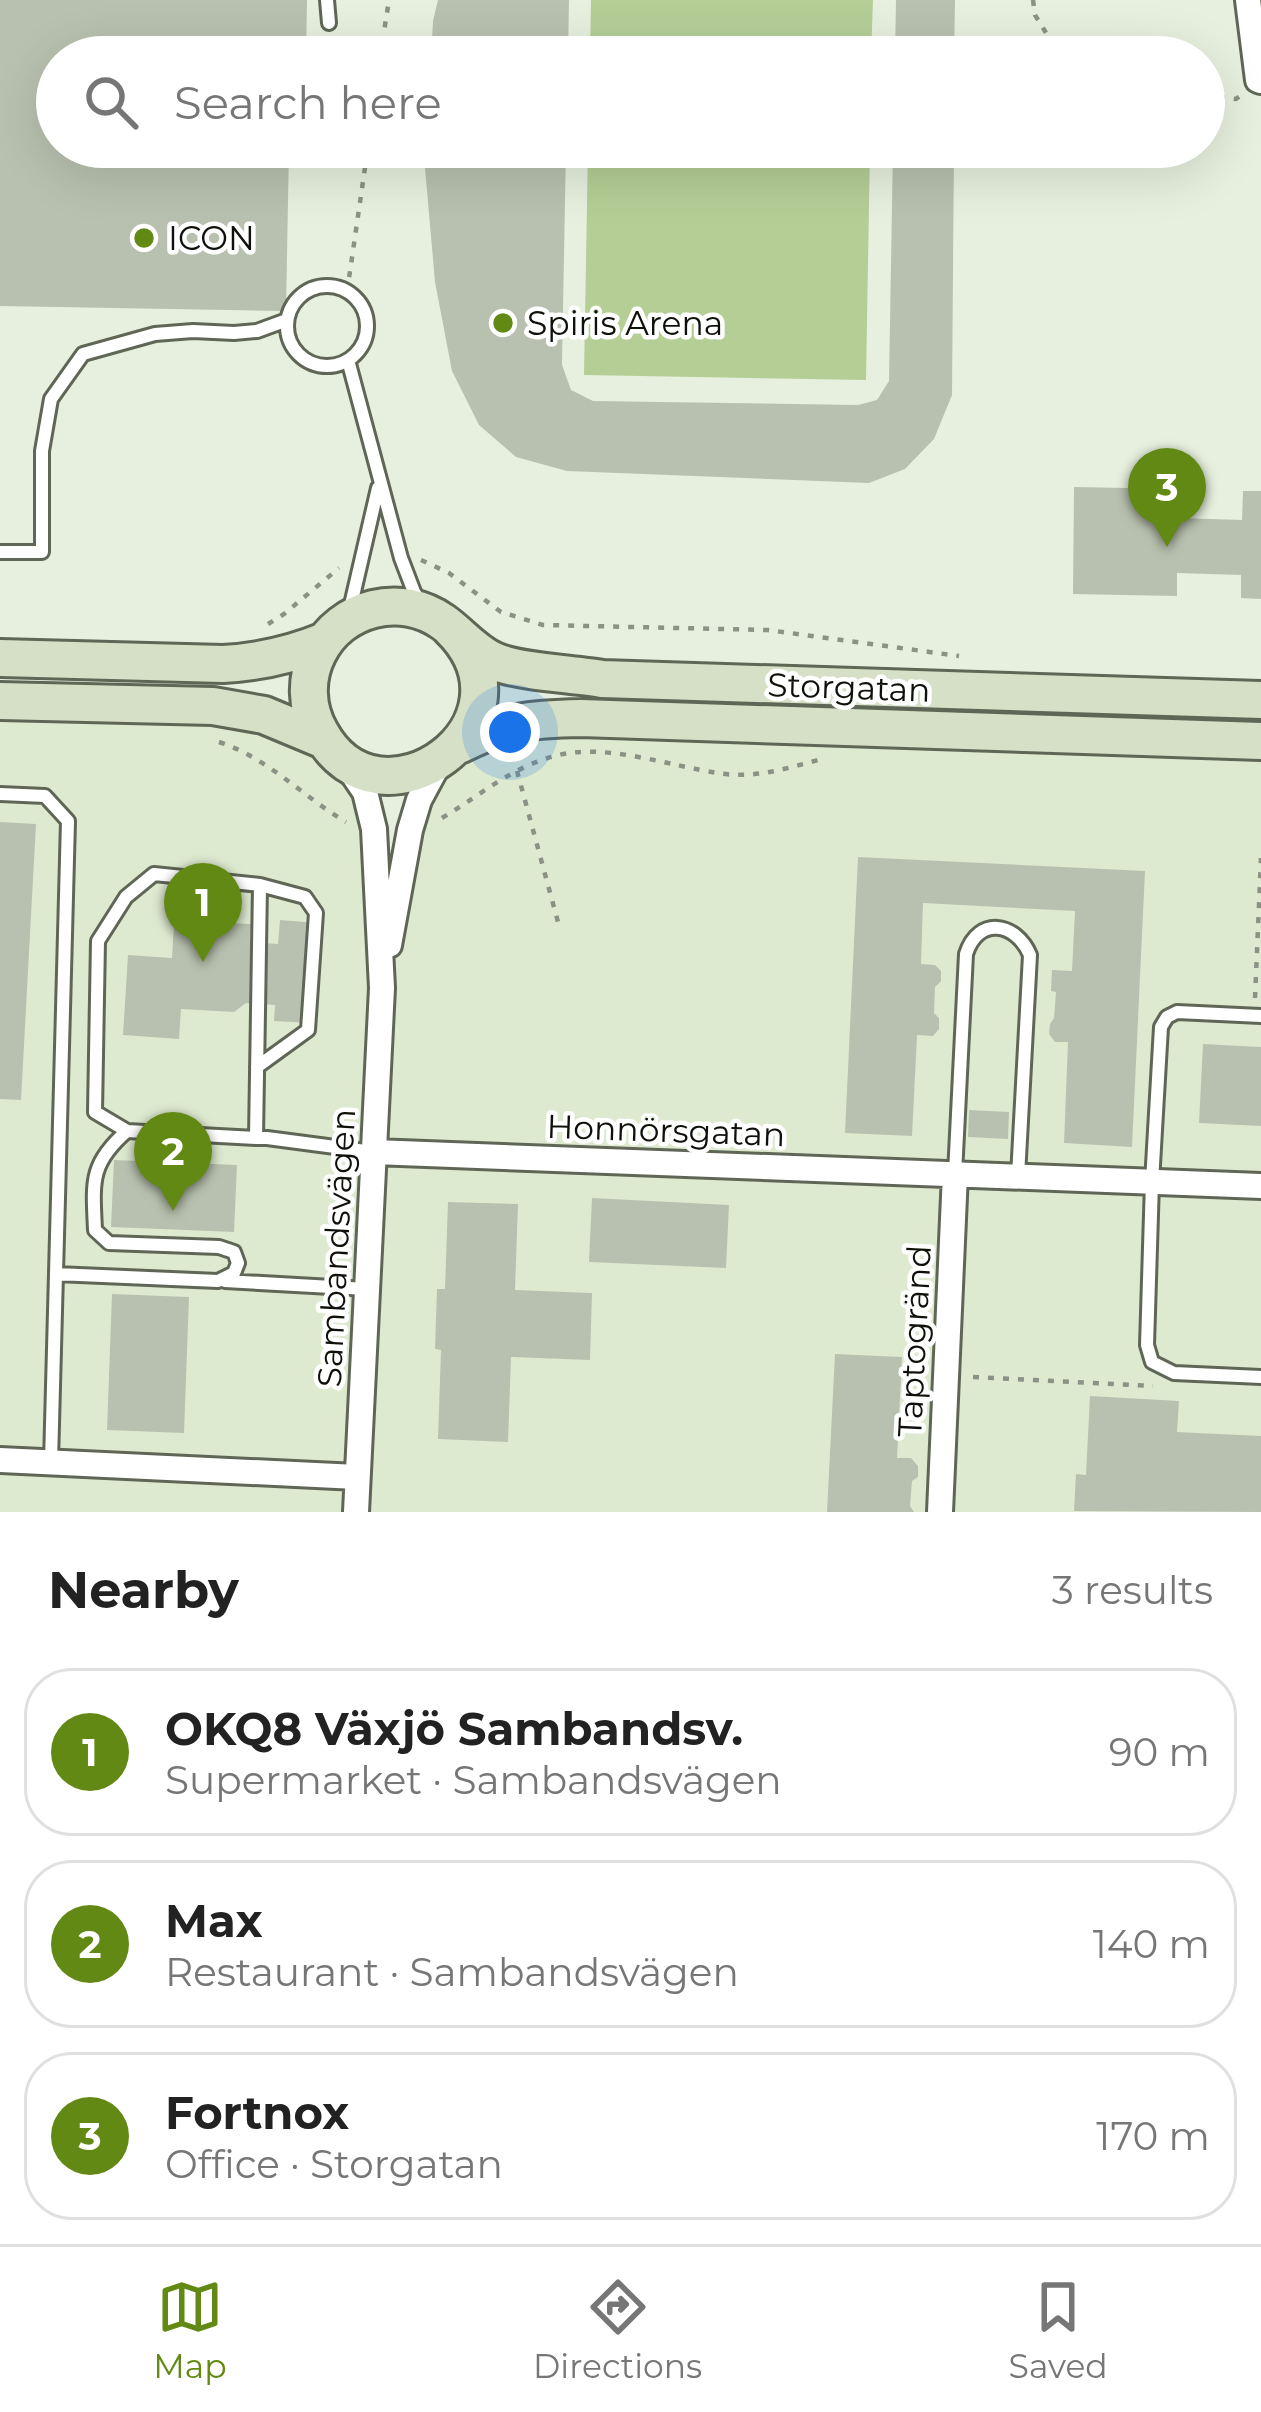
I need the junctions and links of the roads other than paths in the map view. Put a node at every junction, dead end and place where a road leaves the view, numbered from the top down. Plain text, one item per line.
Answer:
1 (327, 0) edge
2 (1248, 0) edge
3 (329, 23) dead end
4 (1259, 80) edge
5 (287, 320) junction
6 (348, 359) junction
7 (379, 481) junction
8 (0, 552) edge
9 (440, 621) junction
10 (336, 631) junction
11 (0, 658) edge
12 (1261, 700) edge
13 (0, 701) edge
14 (1261, 742) edge
15 (334, 749) junction
16 (450, 753) junction
17 (0, 794) edge
18 (260, 885) junction
19 (382, 988) junction
20 (1257, 1016) edge
21 (256, 1067) junction
22 (127, 1131) junction
23 (256, 1138) junction
24 (374, 1152) junction
25 (955, 1174) junction
26 (1018, 1176) junction
27 (1152, 1182) junction
28 (1261, 1186) edge
29 (56, 1274) junction
30 (218, 1281) junction
31 (367, 1289) junction
32 (1261, 1377) edge
33 (0, 1460) edge
34 (51, 1462) junction
35 (357, 1477) junction
36 (356, 1512) edge
37 (940, 1512) edge

1 - 3 lane
2 - 4 street
5 - 6 lane
5 - 6 lane
5 - 8 lane
6 - 7 lane
7 - 9 lane
7 - 10 lane
9 - 10 main road
9 - 12 main road, Storgatan
9 - 16 main road
10 - 11 main road
10 - 15 main road
13 - 15 main road, Storgatan
14 - 16 main road, Storgatan
15 - 16 main road, Storgatan
15 - 19 street, Sambandsvägen
16 - 19 street, Sambandsvägen
17 - 29 lane
18 - 21 lane
18 - 21 lane
18 - 22 lane
19 - 24 street, Sambandsvägen
20 - 27 lane
21 - 23 lane
22 - 23 lane
22 - 30 lane
23 - 24 lane
24 - 25 street, Honnörsgatan
24 - 31 street, Sambandsvägen
25 - 26 street, Honnörsgatan
25 - 26 lane
25 - 37 street, Taptogränd
26 - 27 street, Honnörsgatan
27 - 28 street, Honnörsgatan
27 - 32 lane
29 - 30 lane
29 - 34 lane
30 - 31 lane
31 - 35 street, Sambandsvägen
33 - 34 street
34 - 35 street
35 - 36 street, Sambandsvägen

